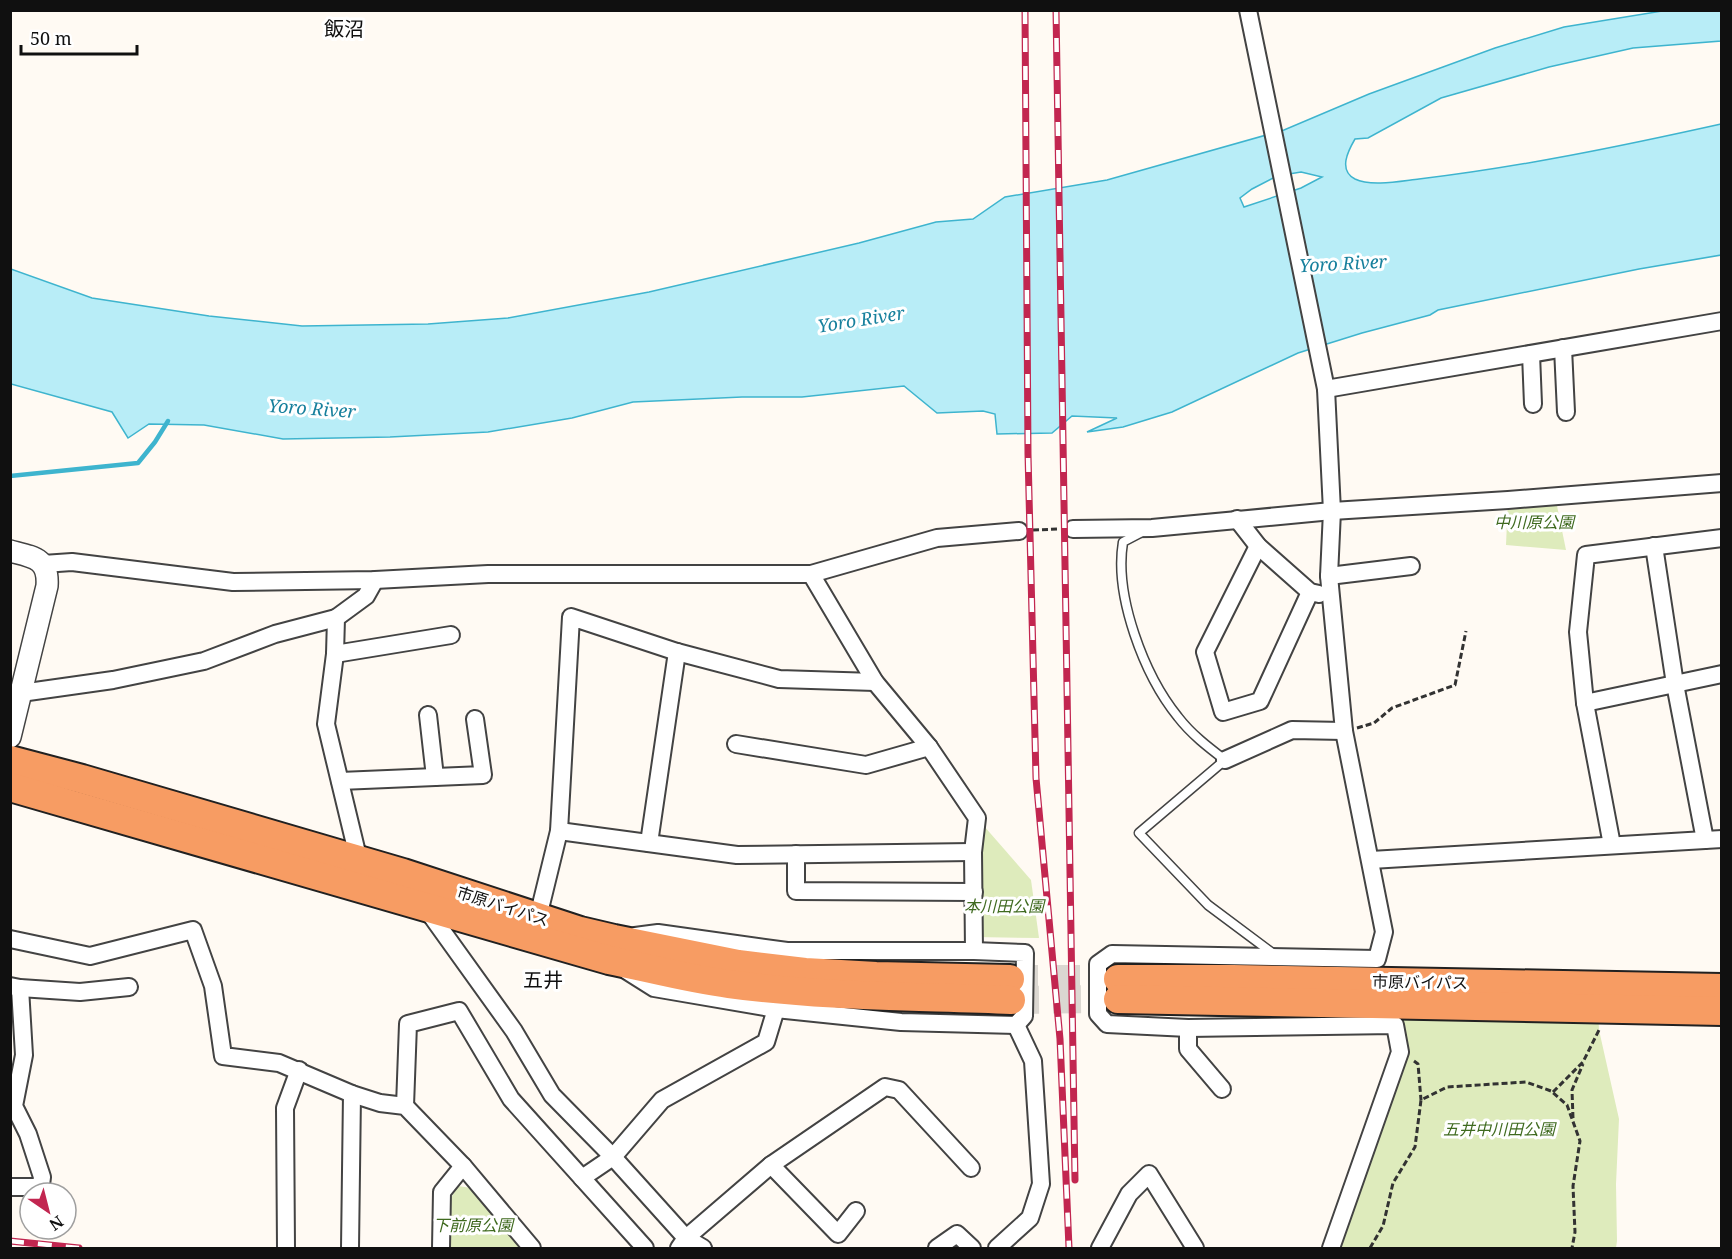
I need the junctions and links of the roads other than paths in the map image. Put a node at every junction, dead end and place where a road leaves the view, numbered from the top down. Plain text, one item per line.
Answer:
1 (1248, 10) edge
2 (1722, 321) edge
3 (1563, 348) junction
4 (1531, 354) junction
5 (1326, 389) junction
6 (1533, 404) dead end
7 (1566, 412) dead end
8 (1722, 483) edge
9 (1332, 511) junction
10 (1237, 519) junction
11 (1152, 528) junction
12 (1069, 529) road end
13 (1019, 531) road end
14 (1722, 538) edge
15 (1258, 546) junction
16 (1654, 546) junction
17 (10, 551) edge
18 (43, 564) junction
19 (1411, 566) dead end
20 (811, 574) junction
21 (1329, 576) junction
22 (375, 580) junction
23 (1310, 592) junction
24 (1331, 597) junction
25 (336, 618) junction
26 (451, 635) dead end
27 (677, 652) junction
28 (335, 654) junction
29 (1722, 674) edge
30 (875, 682) junction
31 (1675, 684) junction
32 (21, 693) junction
33 (1585, 703) junction
34 (428, 715) dead end
35 (475, 719) dead end
36 (1344, 731) junction
37 (10, 737) edge
38 (736, 744) dead end
39 (929, 747) junction
40 (10, 760) edge
41 (1225, 760) junction
42 (435, 777) junction
43 (340, 781) junction
44 (10, 787) edge
45 (559, 831) junction
46 (1713, 839) edge
47 (649, 843) junction
48 (1612, 845) junction
49 (973, 852) junction
50 (796, 854) junction
51 (1371, 860) junction
52 (359, 861) junction
53 (974, 892) junction
54 (424, 907) junction
55 (538, 917) junction
56 (10, 939) edge
57 (611, 949) junction
58 (974, 951) junction
59 (1278, 957) junction
60 (15, 987) edge
61 (129, 987) dead end
62 (1722, 988) edge
63 (1012, 1001) junction
64 (776, 1009) junction
65 (1722, 1011) edge
66 (1188, 1028) junction
67 (299, 1070) junction
68 (1222, 1089) dead end
69 (352, 1094) junction
70 (405, 1106) junction
71 (613, 1157) junction
72 (463, 1166) junction
73 (771, 1166) junction
74 (971, 1168) dead end
75 (582, 1178) junction
76 (42, 1181) edge
77 (856, 1211) dead end
78 (683, 1243) edge
79 (286, 1248) edge
80 (350, 1248) edge
81 (441, 1248) edge
82 (532, 1248) edge
83 (645, 1248) edge
84 (703, 1248) edge
85 (937, 1248) edge
86 (972, 1248) edge
87 (997, 1248) edge
88 (1100, 1248) edge
89 (1195, 1248) edge
90 (1331, 1248) edge

1 - 5 street
2 - 3 street
3 - 4 street
3 - 7 street
4 - 5 street
4 - 6 street
5 - 9 street
8 - 9 street
9 - 10 street
9 - 21 street
10 - 11 street
10 - 15 street
11 - 12 street
11 - 41 lane
13 - 20 street
14 - 16 street
15 - 23 street
15 - 23 street
16 - 31 street
16 - 33 street
17 - 18 street
18 - 22 street
18 - 32 street
19 - 21 street
20 - 22 street
20 - 30 street
21 - 24 street
22 - 25 street
23 - 24 street
24 - 36 street
25 - 28 street
25 - 32 street
26 - 28 street
27 - 30 street
27 - 45 street
27 - 47 street
28 - 43 street
29 - 31 street
30 - 39 street
31 - 33 street
31 - 46 street
32 - 37 street
33 - 48 street
34 - 42 street
35 - 42 street
36 - 41 street
36 - 51 street
38 - 39 street
39 - 49 street
40 - 52 highway, 市原バイパス
41 - 59 lane
42 - 43 street
43 - 52 street
44 - 54 highway, 市原バイパス
45 - 47 street
45 - 55 street
46 - 48 street
47 - 50 street
48 - 51 street
49 - 50 street
49 - 53 street
50 - 53 street
51 - 59 street
52 - 55 highway, 市原バイパス
53 - 58 street
54 - 57 highway, 市原バイパス
54 - 71 street
55 - 57 highway, 市原バイパス
56 - 67 street
57 - 58 street
57 - 63 highway, 市原バイパス
57 - 64 street
58 - 63 street
59 - 66 street
60 - 61 street
60 - 76 street
62 - 65 highway, 市原バイパス
63 - 64 street
63 - 87 street
64 - 71 street
66 - 68 street
66 - 90 street
67 - 69 street
67 - 79 street
69 - 70 street
69 - 80 street
70 - 72 street
70 - 75 street
71 - 75 street
71 - 78 street
72 - 81 street
72 - 82 street
73 - 74 street
73 - 77 street
73 - 78 street
75 - 83 street
78 - 84 street
85 - 86 street
88 - 89 street

